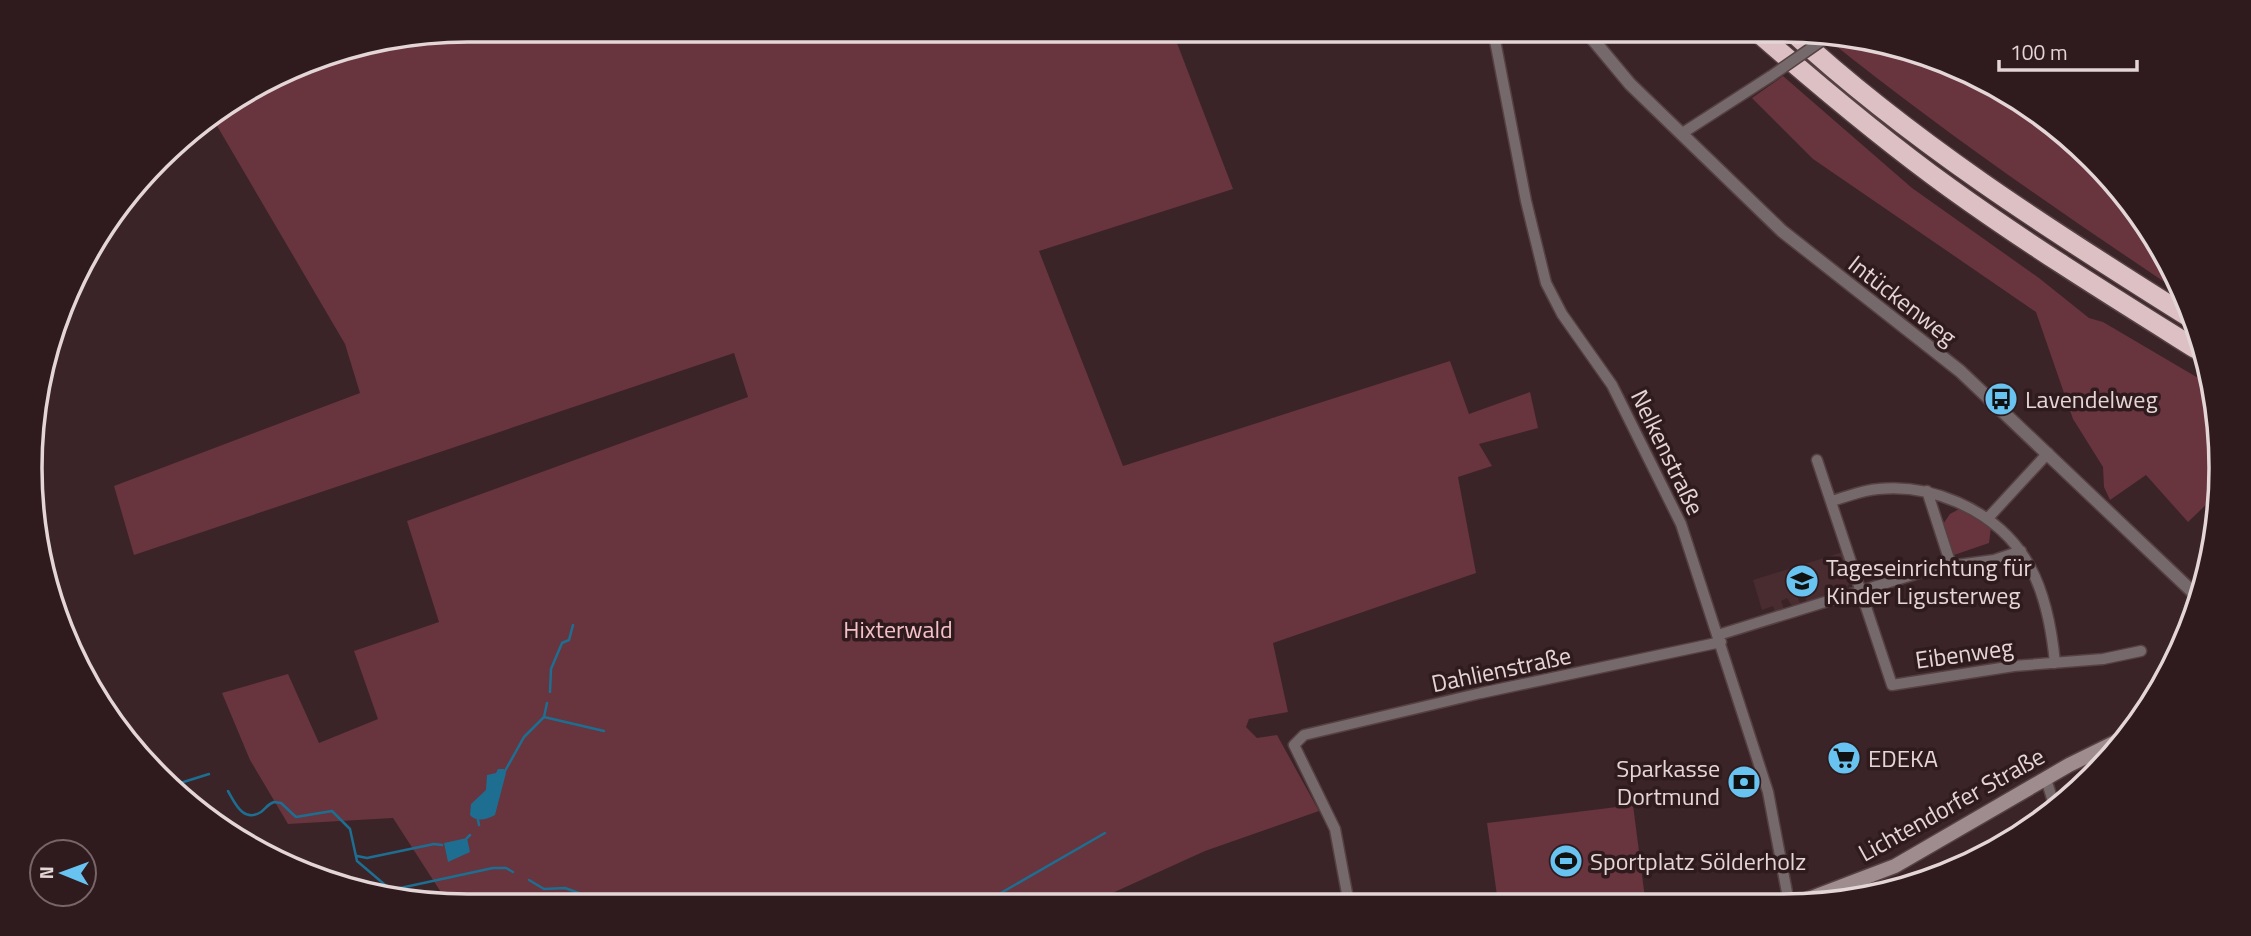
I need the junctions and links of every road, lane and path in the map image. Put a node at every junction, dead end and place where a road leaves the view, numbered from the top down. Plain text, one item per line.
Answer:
1 (1495, 42) edge
2 (1595, 42) edge
3 (1769, 42) edge
4 (1805, 43) edge
5 (1817, 44) edge
6 (1681, 134) junction
7 (2179, 311) edge
8 (2190, 345) edge
9 (2048, 453) junction
10 (1817, 460) dead end
11 (1927, 491) junction
12 (1831, 501) junction
13 (1988, 518) junction
14 (2021, 551) junction
15 (1952, 568) junction
16 (1860, 590) junction
17 (2190, 590) edge
18 (1720, 639) junction
19 (2141, 651) dead end
20 (2055, 663) junction
21 (2103, 749) edge
22 (2046, 779) junction
23 (2052, 798) edge
24 (1827, 891) edge
25 (1347, 894) edge
26 (1787, 894) edge

1 - 18 street, Nelkenstraße
2 - 6 street, Intückenweg
3 - 8 highway
4 - 7 highway
5 - 6 street, bridge
6 - 9 street, Intückenweg
9 - 13 street
9 - 17 street, Intückenweg
10 - 12 street
11 - 12 street
11 - 13 street
11 - 15 street
12 - 16 street
13 - 14 street
14 - 15 street, Dahlienstraße
14 - 20 street
15 - 16 street, Dahlienstraße
16 - 18 street, Dahlienstraße
16 - 20 street, Eibenweg
18 - 25 street, Dahlienstraße
18 - 26 street, Nelkenstraße
19 - 20 street, Eibenweg
21 - 22 main road, Lichtendorfer Straße
22 - 23 street
22 - 24 main road, Lichtendorfer Straße

